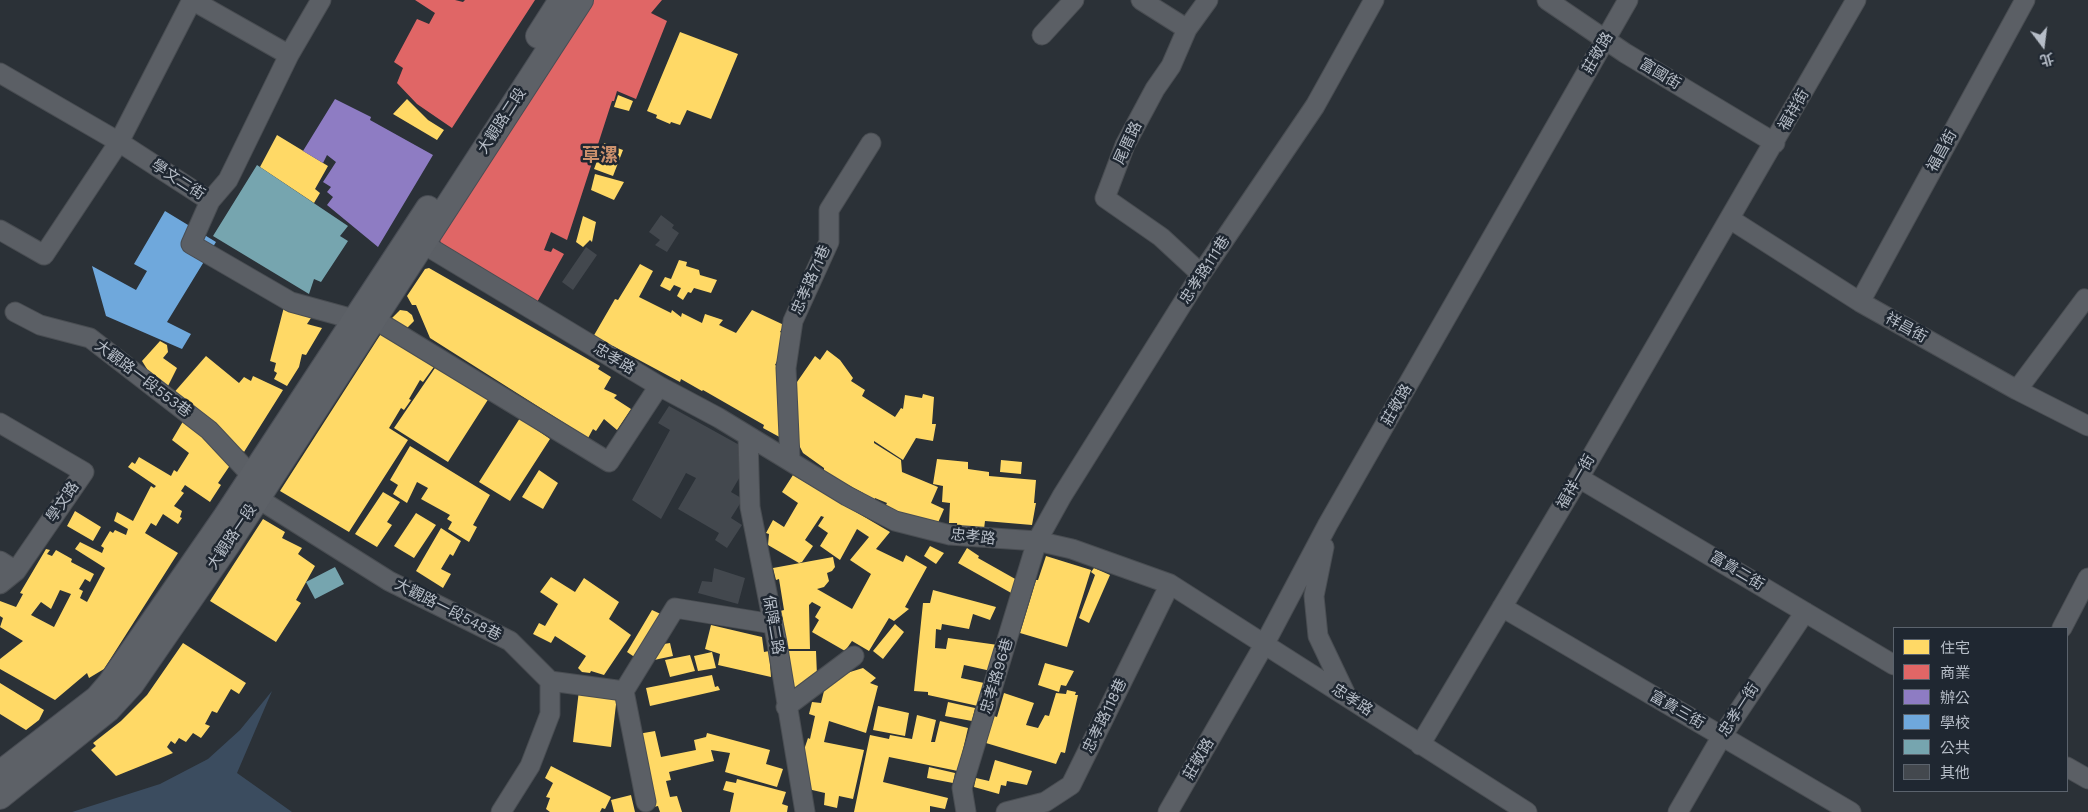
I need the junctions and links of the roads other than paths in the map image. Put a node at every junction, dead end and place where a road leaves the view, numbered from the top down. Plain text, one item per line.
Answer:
1 (192, 0) edge
2 (320, 0) edge
3 (561, 0) edge
4 (581, 0) edge
5 (1074, 0) edge
6 (1141, 0) edge
7 (1208, 0) edge
8 (1374, 0) edge
9 (1547, 0) edge
10 (1628, 0) edge
11 (1856, 0) edge
12 (2025, 0) edge
13 (1187, 28) junction
14 (1042, 35) dead end
15 (1606, 39) junction
16 (289, 55) junction
17 (0, 73) edge
18 (119, 142) junction
19 (871, 143) dead end
20 (1775, 143) junction
21 (210, 201) junction
22 (1730, 219) junction
23 (0, 230) edge
24 (416, 238) junction
25 (1201, 274) junction
26 (2088, 300) edge
27 (1860, 302) junction
28 (14, 312) dead end
29 (364, 319) junction
30 (659, 386) junction
31 (2017, 390) junction
32 (0, 423) edge
33 (2088, 426) edge
34 (748, 437) junction
35 (790, 460) junction
36 (1579, 478) junction
37 (251, 488) junction
38 (1328, 524) junction
39 (1037, 541) junction
40 (0, 561) edge
41 (16, 571) junction
42 (2088, 578) edge
43 (0, 584) edge
44 (1170, 584) junction
45 (1502, 607) junction
46 (1805, 612) junction
47 (773, 624) junction
48 (2063, 627) edge
49 (1264, 645) junction
50 (854, 656) dead end
51 (1893, 663) edge
52 (550, 681) junction
53 (624, 691) junction
54 (1348, 698) junction
55 (786, 707) junction
56 (1722, 736) junction
57 (1420, 745) junction
58 (2068, 768) edge
59 (0, 773) edge
60 (2088, 779) edge
61 (0, 797) edge
62 (646, 802) dead end
63 (501, 812) edge
64 (804, 812) edge
65 (966, 812) edge
66 (1006, 812) edge
67 (1168, 812) edge
68 (1527, 812) edge
69 (1678, 812) edge
70 (1851, 812) edge

1 - 16 street
1 - 18 street
2 - 16 street, 學文二街
3 - 24 main road, 大觀路二段
4 - 24 main road, 大觀路二段
5 - 14 street
6 - 13 street
7 - 13 street
8 - 25 street, 忠孝路111巷
9 - 15 street, 富國街
10 - 15 street, 莊敬路
11 - 20 street, 福祥街
12 - 27 street, 福昌街
13 - 25 street, 尾厝路
15 - 20 street, 富國街
15 - 38 street, 莊敬路
16 - 21 street, 學文二街
17 - 18 street, 學文二街
18 - 21 street, 學文二街
18 - 23 street
19 - 35 street, 忠孝路71巷
20 - 22 street, 福祥街
21 - 29 street
22 - 27 street, 祥昌街
22 - 36 street, 福祥一街
24 - 29 main road, 大觀路一段
24 - 30 street, 忠孝路
25 - 39 street, 忠孝路111巷
26 - 31 street
27 - 31 street, 祥昌街
28 - 37 street, 大觀路一段553巷
29 - 30 street
29 - 37 main road, 大觀路一段
30 - 34 street, 忠孝路
31 - 33 street, 祥昌街
32 - 41 street, 學文路
34 - 35 street, 忠孝路
34 - 47 street, 保障二路
35 - 39 street, 忠孝路
36 - 45 street, 福祥一街
36 - 46 street, 富貴二街
37 - 52 street, 大觀路一段548巷
37 - 59 main road, 大觀路一段
37 - 61 main road, 大觀路一段
38 - 49 street, 莊敬路
38 - 54 street
39 - 44 street, 忠孝路
39 - 65 street, 忠孝路96巷
40 - 41 street
41 - 43 street, 學文路
42 - 48 street
44 - 49 street, 忠孝路
44 - 66 street, 忠孝路118巷
45 - 56 street, 富貴三街
45 - 57 street, 福祥一街
46 - 51 street, 富貴二街
46 - 56 street, 忠孝一街
47 - 53 street
47 - 55 street, 保障二路
49 - 54 street, 忠孝路
49 - 67 street, 莊敬路
50 - 55 street
52 - 53 street
52 - 63 street
53 - 62 street
54 - 57 street, 忠孝路
55 - 64 street, 保障二路
56 - 69 street, 忠孝一街
56 - 70 street, 富貴三街
57 - 68 street, 忠孝路
58 - 60 street

